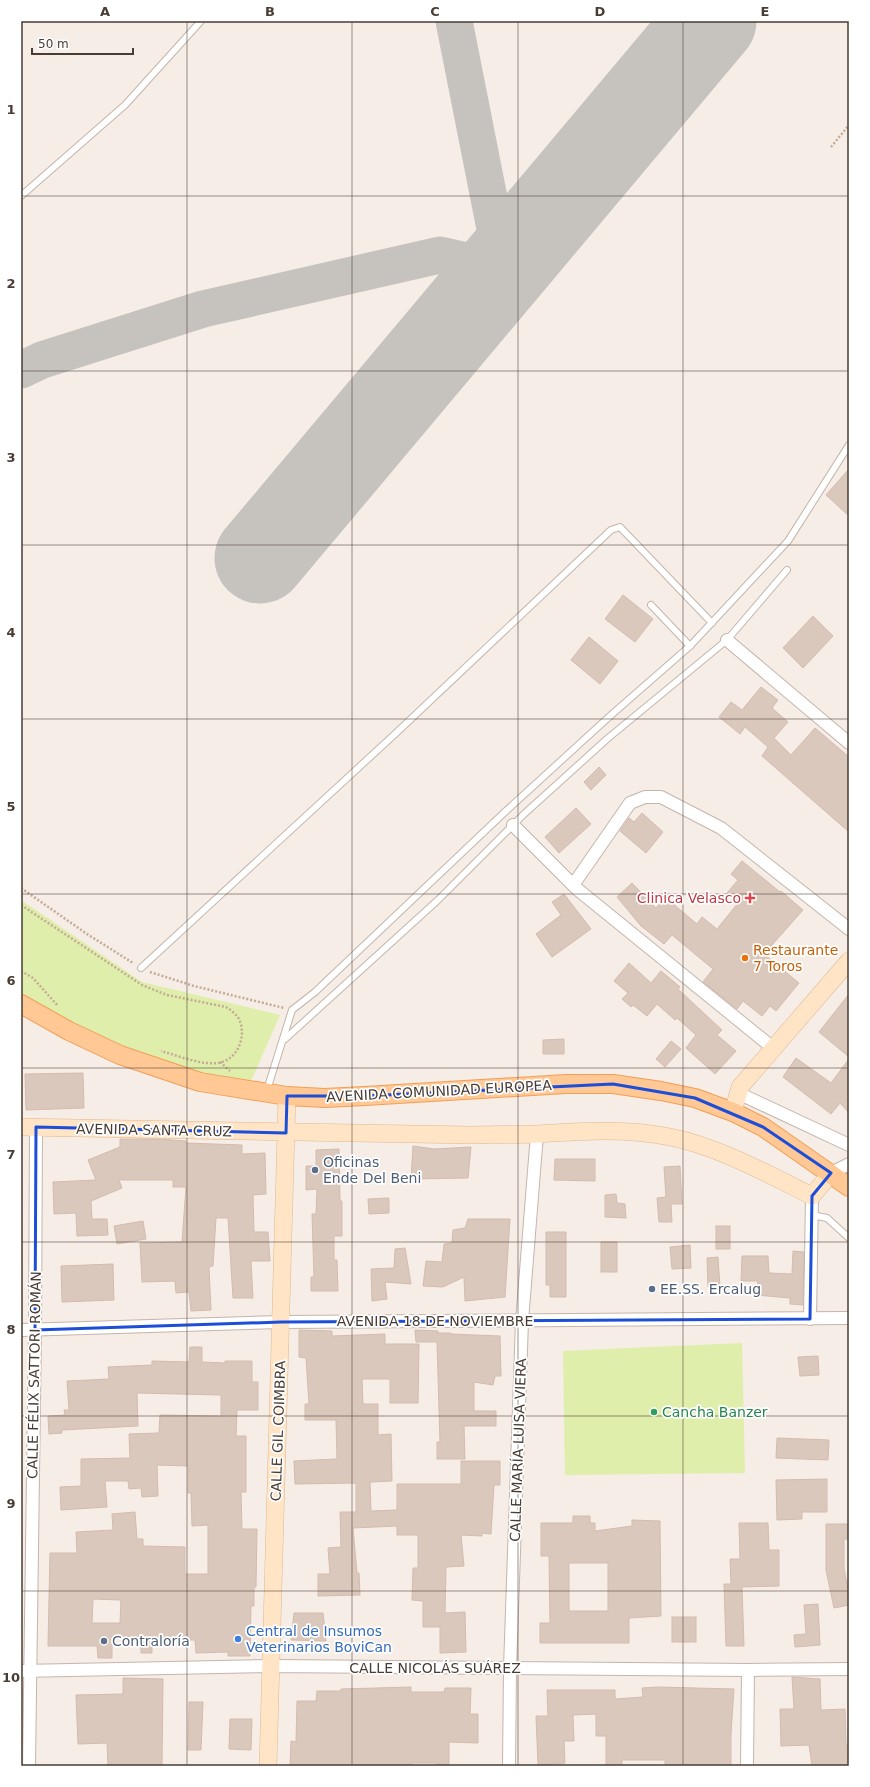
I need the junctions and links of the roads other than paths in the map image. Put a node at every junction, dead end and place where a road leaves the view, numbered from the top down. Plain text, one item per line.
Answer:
1 (201, 21) edge
2 (21, 196) edge
3 (849, 446) edge
4 (787, 570) dead end
5 (650, 604) dead end
6 (712, 623) junction
7 (727, 640) junction
8 (690, 646) junction
9 (849, 743) edge
10 (513, 825) junction
11 (572, 885) junction
12 (849, 929) edge
13 (849, 961) edge
14 (141, 968) dead end
15 (21, 1004) edge
16 (284, 1039) junction
17 (773, 1048) junction
18 (267, 1092) junction
19 (738, 1093) junction
20 (287, 1096) junction
21 (733, 1112) junction
22 (29, 1127) edge
23 (286, 1132) junction
24 (537, 1134) junction
25 (849, 1144) edge
26 (849, 1164) edge
27 (831, 1173) junction
28 (849, 1186) edge
29 (812, 1196) junction
30 (812, 1215) junction
31 (849, 1238) edge
32 (849, 1318) edge
33 (810, 1319) junction
34 (522, 1321) junction
35 (281, 1322) junction
36 (21, 1330) edge
37 (35, 1330) junction
38 (271, 1666) junction
39 (510, 1668) junction
40 (849, 1669) edge
41 (25, 1670) edge
42 (748, 1670) junction
43 (29, 1766) edge
44 (268, 1766) edge
45 (509, 1766) edge
46 (747, 1766) edge

1 - 2 lane
3 - 6 lane
4 - 7 lane
5 - 8 lane
6 - 8 lane
6 - 14 lane
7 - 9 street
7 - 10 lane
8 - 16 lane
10 - 11 street
10 - 16 lane
11 - 12 street
11 - 17 street
13 - 17 street
15 - 18 main road, AVENIDA COMUNIDAD EUROPEA
16 - 18 lane
17 - 19 street
18 - 20 main road, AVENIDA COMUNIDAD EUROPEA
19 - 21 street
19 - 25 street
20 - 21 main road, AVENIDA COMUNIDAD EUROPEA
20 - 23 street, CALLE GIL COIMBRA
21 - 27 main road, AVENIDA COMUNIDAD EUROPEA
22 - 23 street, AVENIDA SANTA CRUZ
22 - 37 street, CALLE FÉLIX SATTORI ROMÁN
23 - 24 street, AVENIDA SANTA CRUZ
23 - 35 street, CALLE GIL COIMBRA
24 - 29 street, AVENIDA SANTA CRUZ
24 - 34 street, CALLE MARÍA LUISA VIERA
26 - 27 street
27 - 28 main road, AVENIDA COMUNIDAD EUROPEA
27 - 29 street
29 - 30 street
30 - 31 lane
30 - 33 street
32 - 33 street, AVENIDA 18 DE NOVIEMBRE
33 - 34 street, AVENIDA 18 DE NOVIEMBRE
34 - 35 street, AVENIDA 18 DE NOVIEMBRE
34 - 39 street, CALLE MARÍA LUISA VIERA
35 - 37 street, AVENIDA 18 DE NOVIEMBRE
35 - 38 street, CALLE GIL COIMBRA
36 - 37 street, AVENIDA 18 DE NOVIEMBRE
37 - 41 street, CALLE FÉLIX SATTORI ROMÁN
38 - 39 street, CALLE NICOLÁS SUÁREZ
38 - 41 street, CALLE NICOLÁS SUÁREZ
38 - 44 street, CALLE GIL COIMBRA
39 - 42 street, CALLE NICOLÁS SUÁREZ
39 - 45 street, CALLE MARÍA LUISA VIERA
40 - 42 street, CALLE NICOLÁS SUÁREZ
41 - 43 street, CALLE FÉLIX SATTORI ROMÁN
42 - 46 street

